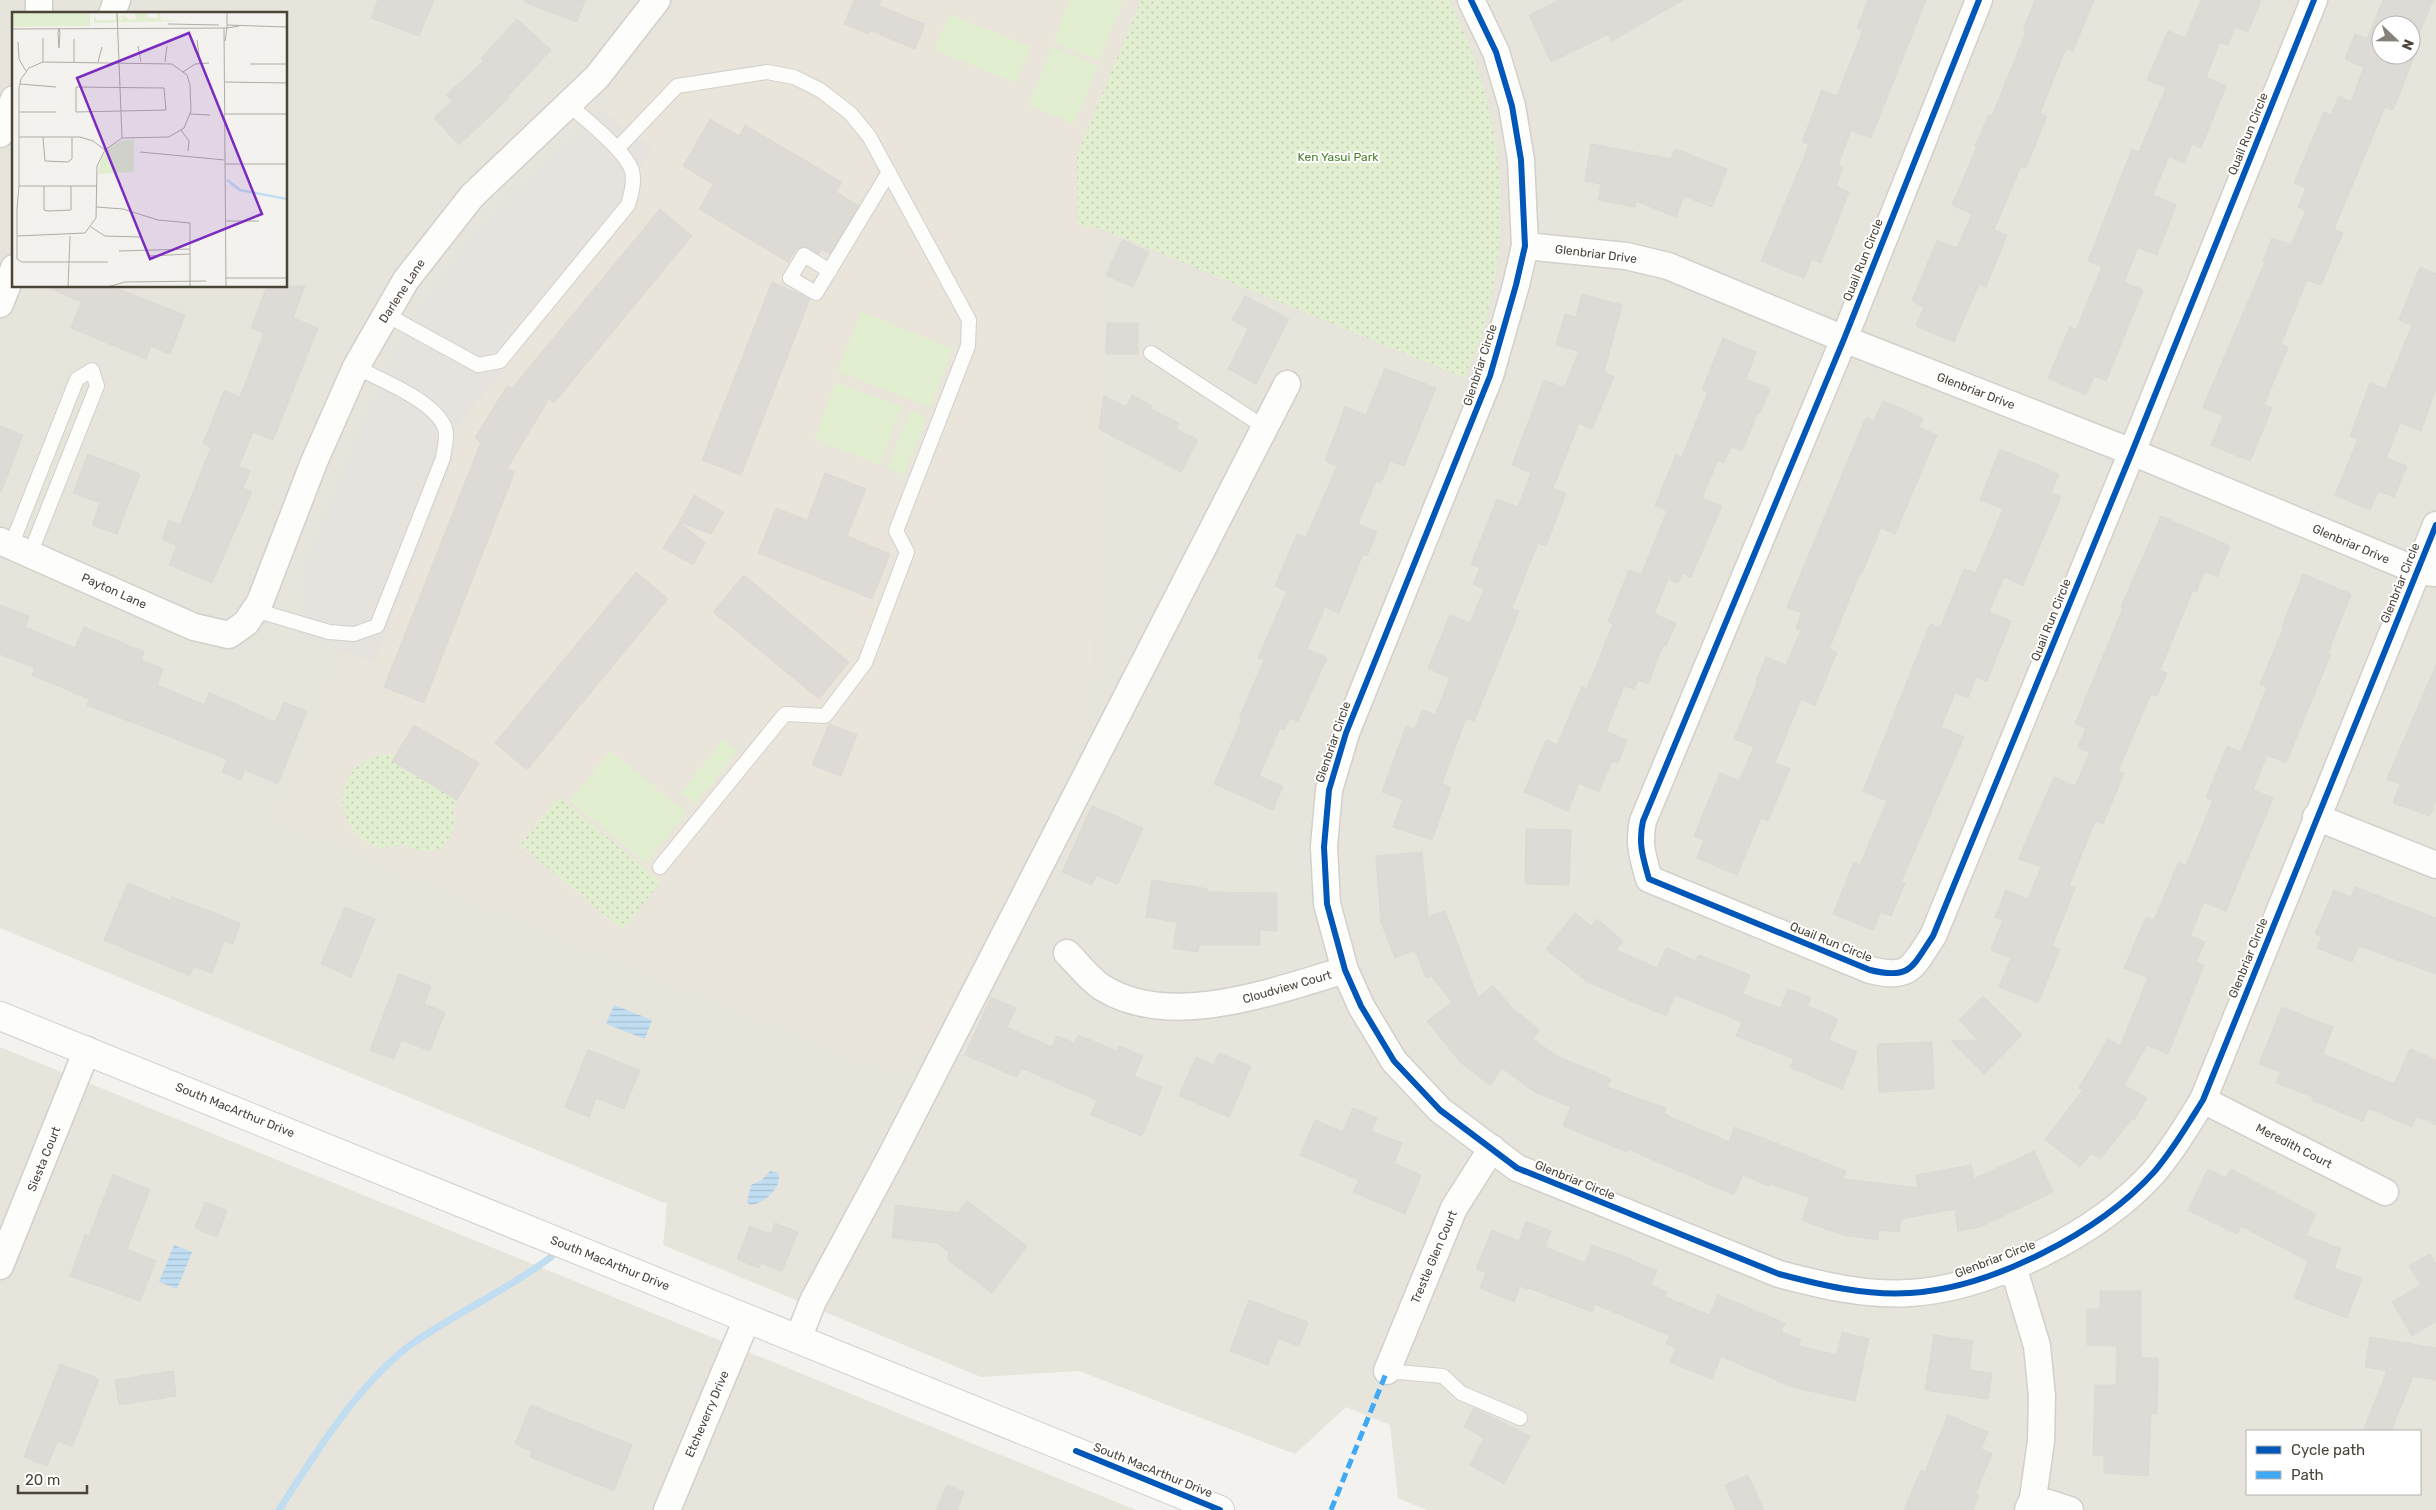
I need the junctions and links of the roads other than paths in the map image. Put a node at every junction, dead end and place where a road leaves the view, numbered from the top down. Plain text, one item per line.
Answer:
1 (118, 0) edge
2 (657, 0) edge
3 (1471, 0) edge
4 (1979, 0) edge
5 (2314, 0) edge
6 (113, 12) edge
7 (12, 104) edge
8 (568, 104) junction
9 (0, 134) edge
10 (618, 149) junction
11 (889, 172) junction
12 (1525, 246) junction
13 (830, 271) dead end
14 (12, 273) edge
15 (0, 304) edge
16 (386, 314) junction
17 (1844, 339) junction
18 (1151, 353) dead end
19 (356, 367) junction
20 (1287, 384) dead end
21 (1264, 427) junction
22 (2132, 452) junction
23 (2436, 525) edge
24 (14, 547) edge
25 (2427, 572) edge
26 (2436, 591) edge
27 (255, 610) junction
28 (230, 635) joint
29 (2316, 817) junction
30 (2436, 865) edge
31 (660, 867) dead end
32 (1067, 953) dead end
33 (1345, 970) junction
34 (0, 1016) edge
35 (87, 1050) junction
36 (2203, 1100) junction
37 (1492, 1148) junction
38 (2385, 1192) dead end
39 (0, 1266) edge
40 (2013, 1266) junction
41 (747, 1319) junction
42 (798, 1339) junction
43 (1387, 1371) joint
44 (1520, 1418) dead end
45 (2030, 1504) edge
46 (667, 1510) edge
47 (1220, 1510) edge
48 (2070, 1510) edge

1 - 6 street
2 - 8 street, Darlene Lane
3 - 12 street, Glenbriar Circle
4 - 17 street, Quail Run Circle
5 - 22 street, Quail Run Circle
7 - 9 street
8 - 10 lane
8 - 16 street, Darlene Lane
10 - 11 lane
10 - 16 lane
11 - 13 lane
11 - 31 lane
12 - 17 street, Glenbriar Drive
12 - 33 street, Glenbriar Circle
14 - 15 street
16 - 19 street, Darlene Lane
17 - 22 street, Glenbriar Drive
17 - 22 street, Quail Run Circle
18 - 21 lane
19 - 27 street, Darlene Lane
19 - 27 lane
20 - 21 street
21 - 42 street
22 - 25 street, Glenbriar Drive
23 - 25 street, Glenbriar Circle
24 - 24 lane
24 - 28 street, Payton Lane
25 - 26 street, Glenbriar Drive
25 - 29 street, Glenbriar Circle
27 - 28 street, Darlene Lane
29 - 30 street
29 - 36 street, Glenbriar Circle
32 - 33 street, Cloudview Court
33 - 37 street, Glenbriar Circle
34 - 35 street, South MacArthur Drive
35 - 39 street, Siesta Court
35 - 41 street, South MacArthur Drive
36 - 38 street, Meredith Court
36 - 40 street, Glenbriar Circle
37 - 40 street, Glenbriar Circle
37 - 43 street, Trestle Glen Court
40 - 45 street
41 - 42 street, South MacArthur Drive
41 - 46 street, Etcheverry Drive
42 - 47 street, South MacArthur Drive
43 - 44 lane
45 - 48 street

